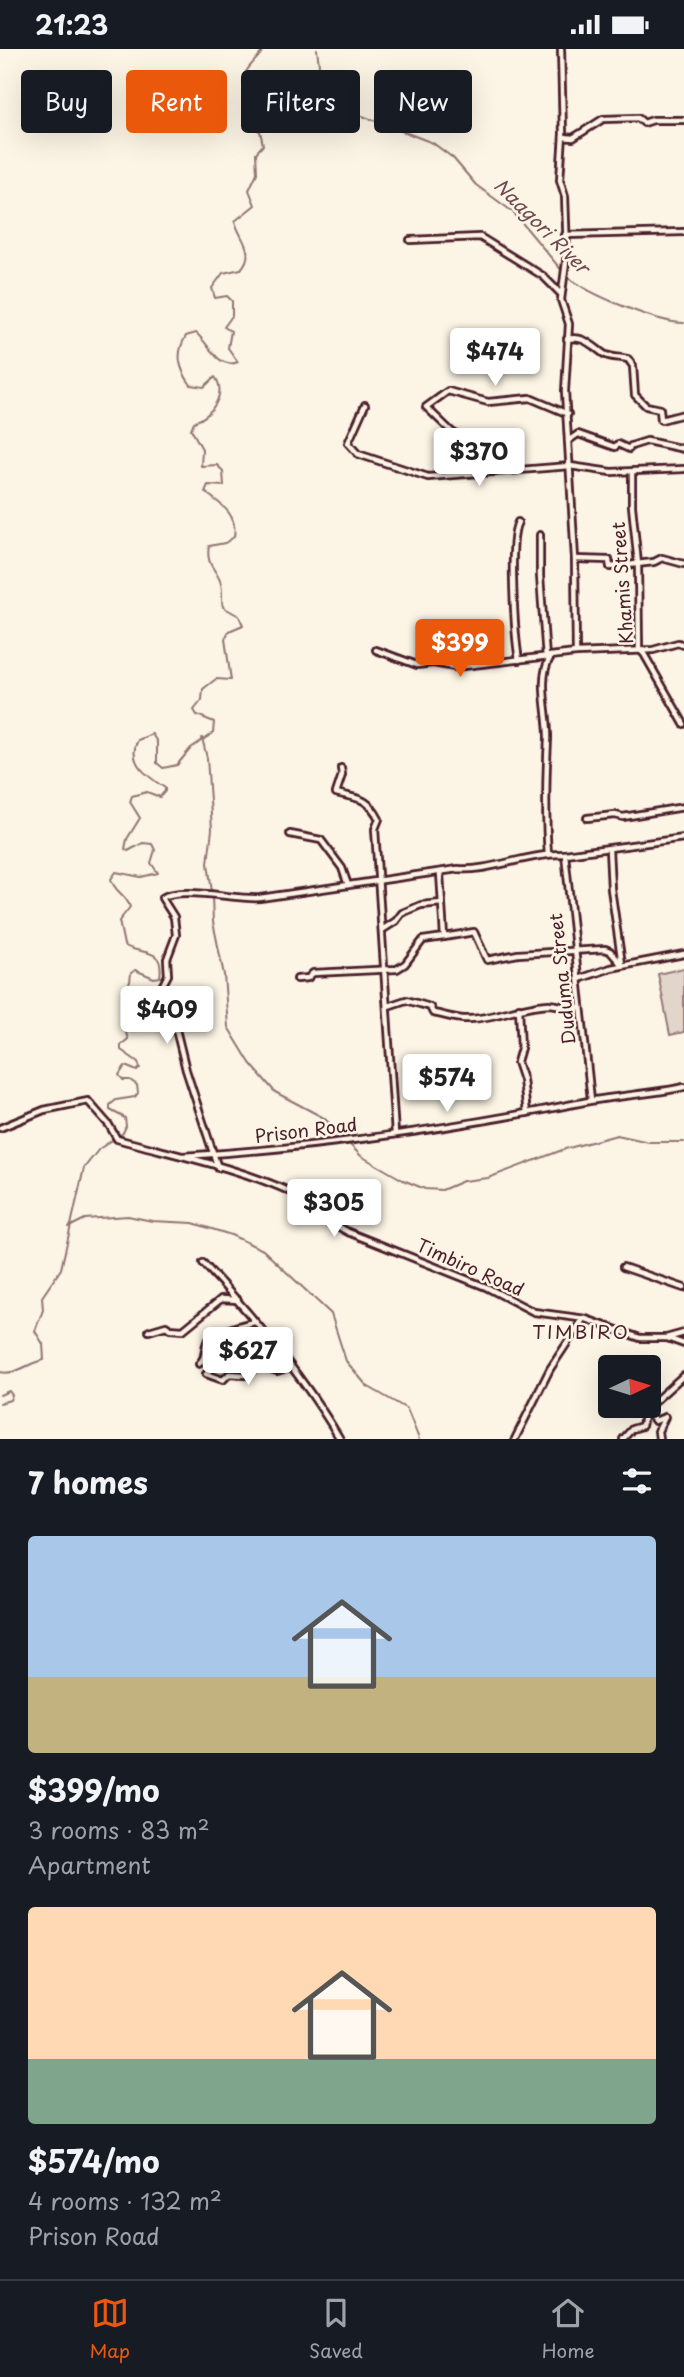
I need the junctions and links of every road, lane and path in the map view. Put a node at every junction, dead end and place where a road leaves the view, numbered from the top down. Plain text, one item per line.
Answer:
1 (561, 49) edge
2 (684, 120) edge
3 (563, 137) junction
4 (684, 232) edge
5 (565, 235) junction
6 (410, 240) dead end
7 (561, 295) junction
8 (567, 339) junction
9 (365, 405) dead end
10 (568, 414) junction
11 (684, 414) edge
12 (568, 441) junction
13 (684, 449) edge
14 (570, 465) junction
15 (512, 468) junction
16 (684, 469) edge
17 (632, 472) junction
18 (518, 522) dead end
19 (540, 535) dead end
20 (575, 559) junction
21 (638, 564) junction
22 (684, 564) edge
23 (684, 645) edge
24 (639, 649) junction
25 (376, 650) dead end
26 (576, 653) junction
27 (546, 659) junction
28 (519, 660) junction
29 (684, 723) edge
30 (341, 768) dead end
31 (684, 807) edge
32 (587, 818) dead end
33 (290, 834) dead end
34 (684, 838) edge
35 (608, 849) junction
36 (548, 853) junction
37 (565, 854) junction
38 (440, 873) junction
39 (379, 880) junction
40 (348, 885) junction
41 (442, 903) junction
42 (382, 930) junction
43 (444, 937) junction
44 (574, 951) junction
45 (684, 954) edge
46 (622, 965) junction
47 (385, 972) junction
48 (297, 979) dead end
49 (579, 979) junction
50 (388, 1006) junction
51 (519, 1008) junction
52 (580, 1008) junction
53 (684, 1087) edge
54 (591, 1101) junction
55 (527, 1113) junction
56 (0, 1128) edge
57 (395, 1134) junction
58 (212, 1154) junction
59 (179, 1156) junction
60 (218, 1168) junction
61 (203, 1263) dead end
62 (623, 1267) dead end
63 (684, 1288) edge
64 (238, 1300) junction
65 (583, 1319) junction
66 (255, 1322) junction
67 (149, 1331) dead end
68 (684, 1333) edge
69 (666, 1338) junction
70 (684, 1344) edge
71 (200, 1364) dead end
72 (289, 1367) junction
73 (206, 1374) dead end
74 (684, 1375) edge
75 (662, 1395) edge
76 (644, 1418) edge
77 (653, 1418) edge
78 (340, 1439) edge
79 (515, 1439) edge
80 (622, 1439) edge
81 (659, 1439) edge

1 - 3 street
2 - 3 street
3 - 5 street
4 - 5 street
5 - 7 street
6 - 7 street
7 - 8 street
8 - 10 street
8 - 11 street
9 - 15 street
10 - 12 street
10 - 15 street
12 - 13 street
12 - 14 street
14 - 15 street
14 - 17 street
14 - 20 street
16 - 17 street
17 - 21 street, Khamis Street
18 - 28 street
19 - 27 street
20 - 21 street
20 - 26 street
21 - 22 street
21 - 24 street, Khamis Street
23 - 24 street
24 - 26 street
24 - 29 street, Khamis Street
25 - 28 street
26 - 27 street
27 - 28 street
27 - 36 street
30 - 39 street
31 - 32 street
33 - 40 street
34 - 35 street
35 - 37 street
35 - 46 street
36 - 37 street
36 - 38 street
37 - 44 street, Duduma Street
38 - 39 street
38 - 41 street
39 - 40 street
39 - 42 street
40 - 58 street
41 - 42 street
41 - 43 street
42 - 47 street
43 - 44 street
43 - 47 street
44 - 46 street
44 - 49 street, Duduma Street
45 - 46 street
46 - 49 street
47 - 48 street
47 - 50 street
49 - 52 street, Duduma Street
50 - 51 street
50 - 57 street
51 - 52 street
51 - 55 street
52 - 54 street, Duduma Street
53 - 54 street, Prison Road
54 - 55 street, Prison Road
55 - 57 street, Prison Road
56 - 59 street, Timbiro Road
57 - 58 street, Prison Road
58 - 59 street, Prison Road
58 - 60 street
59 - 60 street, Timbiro Road
60 - 65 street, Timbiro Road
61 - 64 street
62 - 63 street
64 - 66 street
64 - 67 street
65 - 69 street, Timbiro Road
65 - 79 street
66 - 71 street
66 - 72 street
68 - 69 street, Timbiro Road
69 - 70 street
72 - 73 street
72 - 78 street
74 - 75 street
76 - 80 street
77 - 81 street

